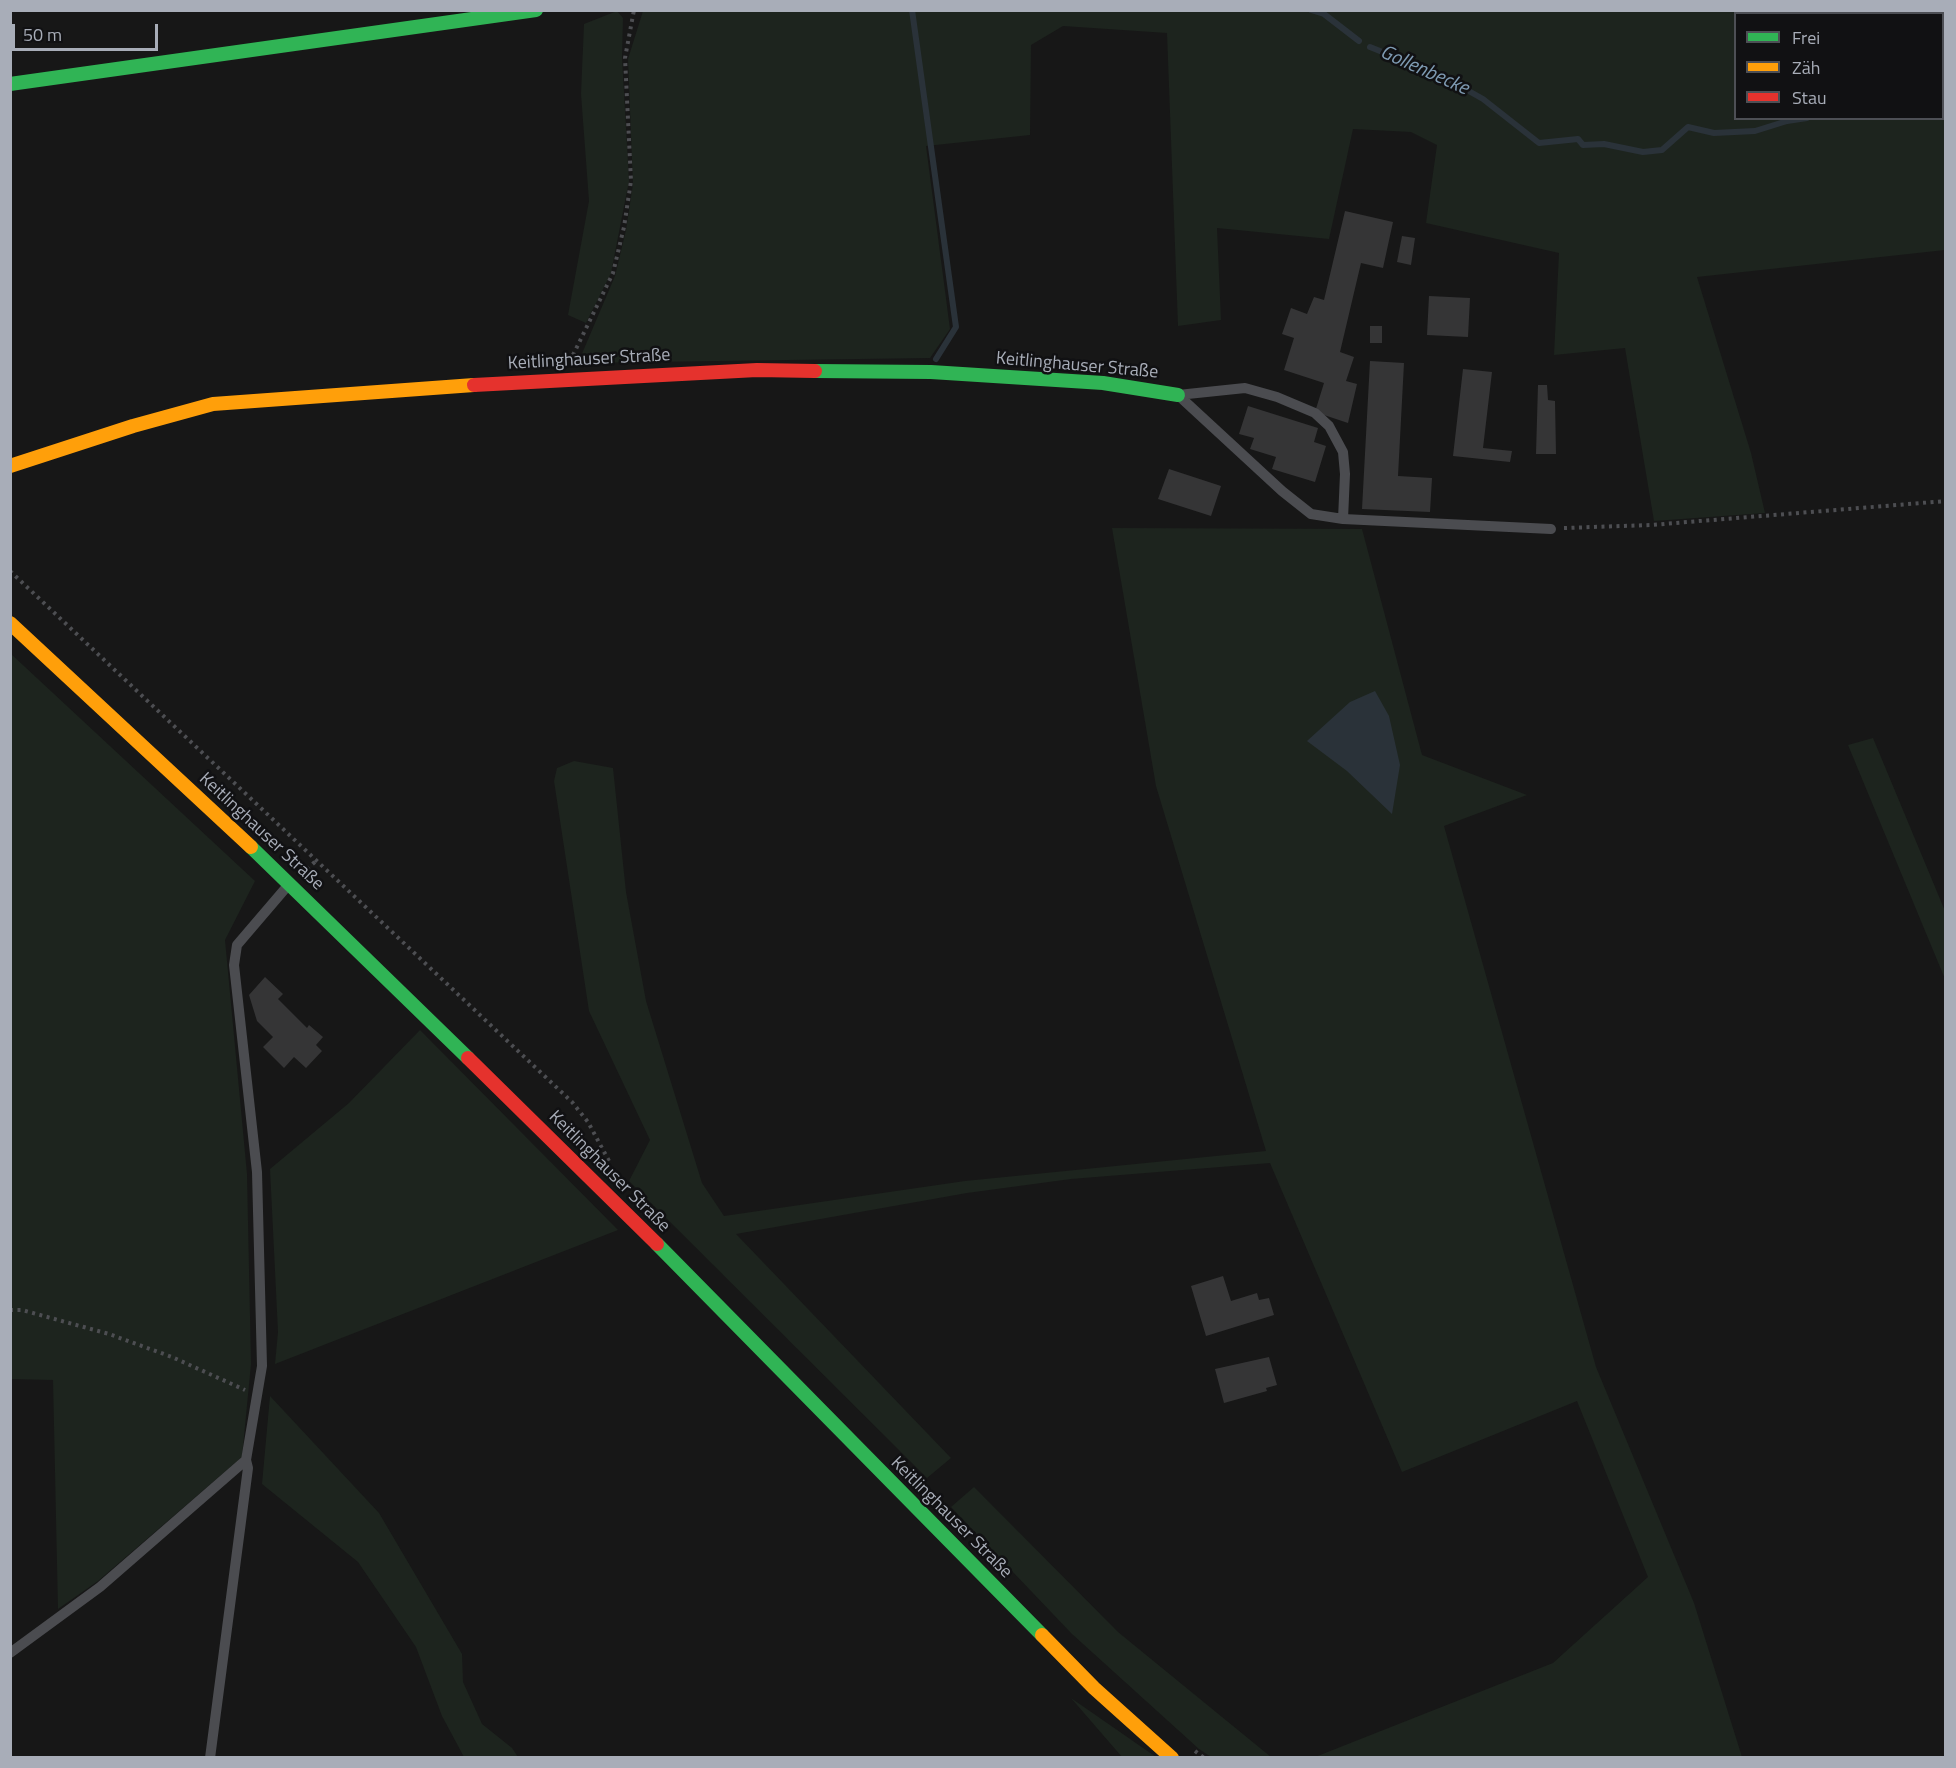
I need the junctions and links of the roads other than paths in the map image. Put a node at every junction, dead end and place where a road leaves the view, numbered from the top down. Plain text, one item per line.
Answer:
1 (536, 10) edge
2 (10, 84) edge
3 (1178, 395) junction
4 (10, 466) edge
5 (1343, 519) junction
6 (1551, 529) road end
7 (10, 623) edge
8 (290, 883) junction
9 (246, 1460) junction
10 (10, 1653) edge
11 (210, 1758) edge
12 (1172, 1758) edge

1 - 2 street
3 - 4 street, Keitlinghauser Straße
3 - 5 lane
3 - 5 lane
5 - 6 lane
7 - 8 street, Keitlinghauser Straße
8 - 9 lane
8 - 12 street, Keitlinghauser Straße
9 - 10 lane
9 - 11 lane

